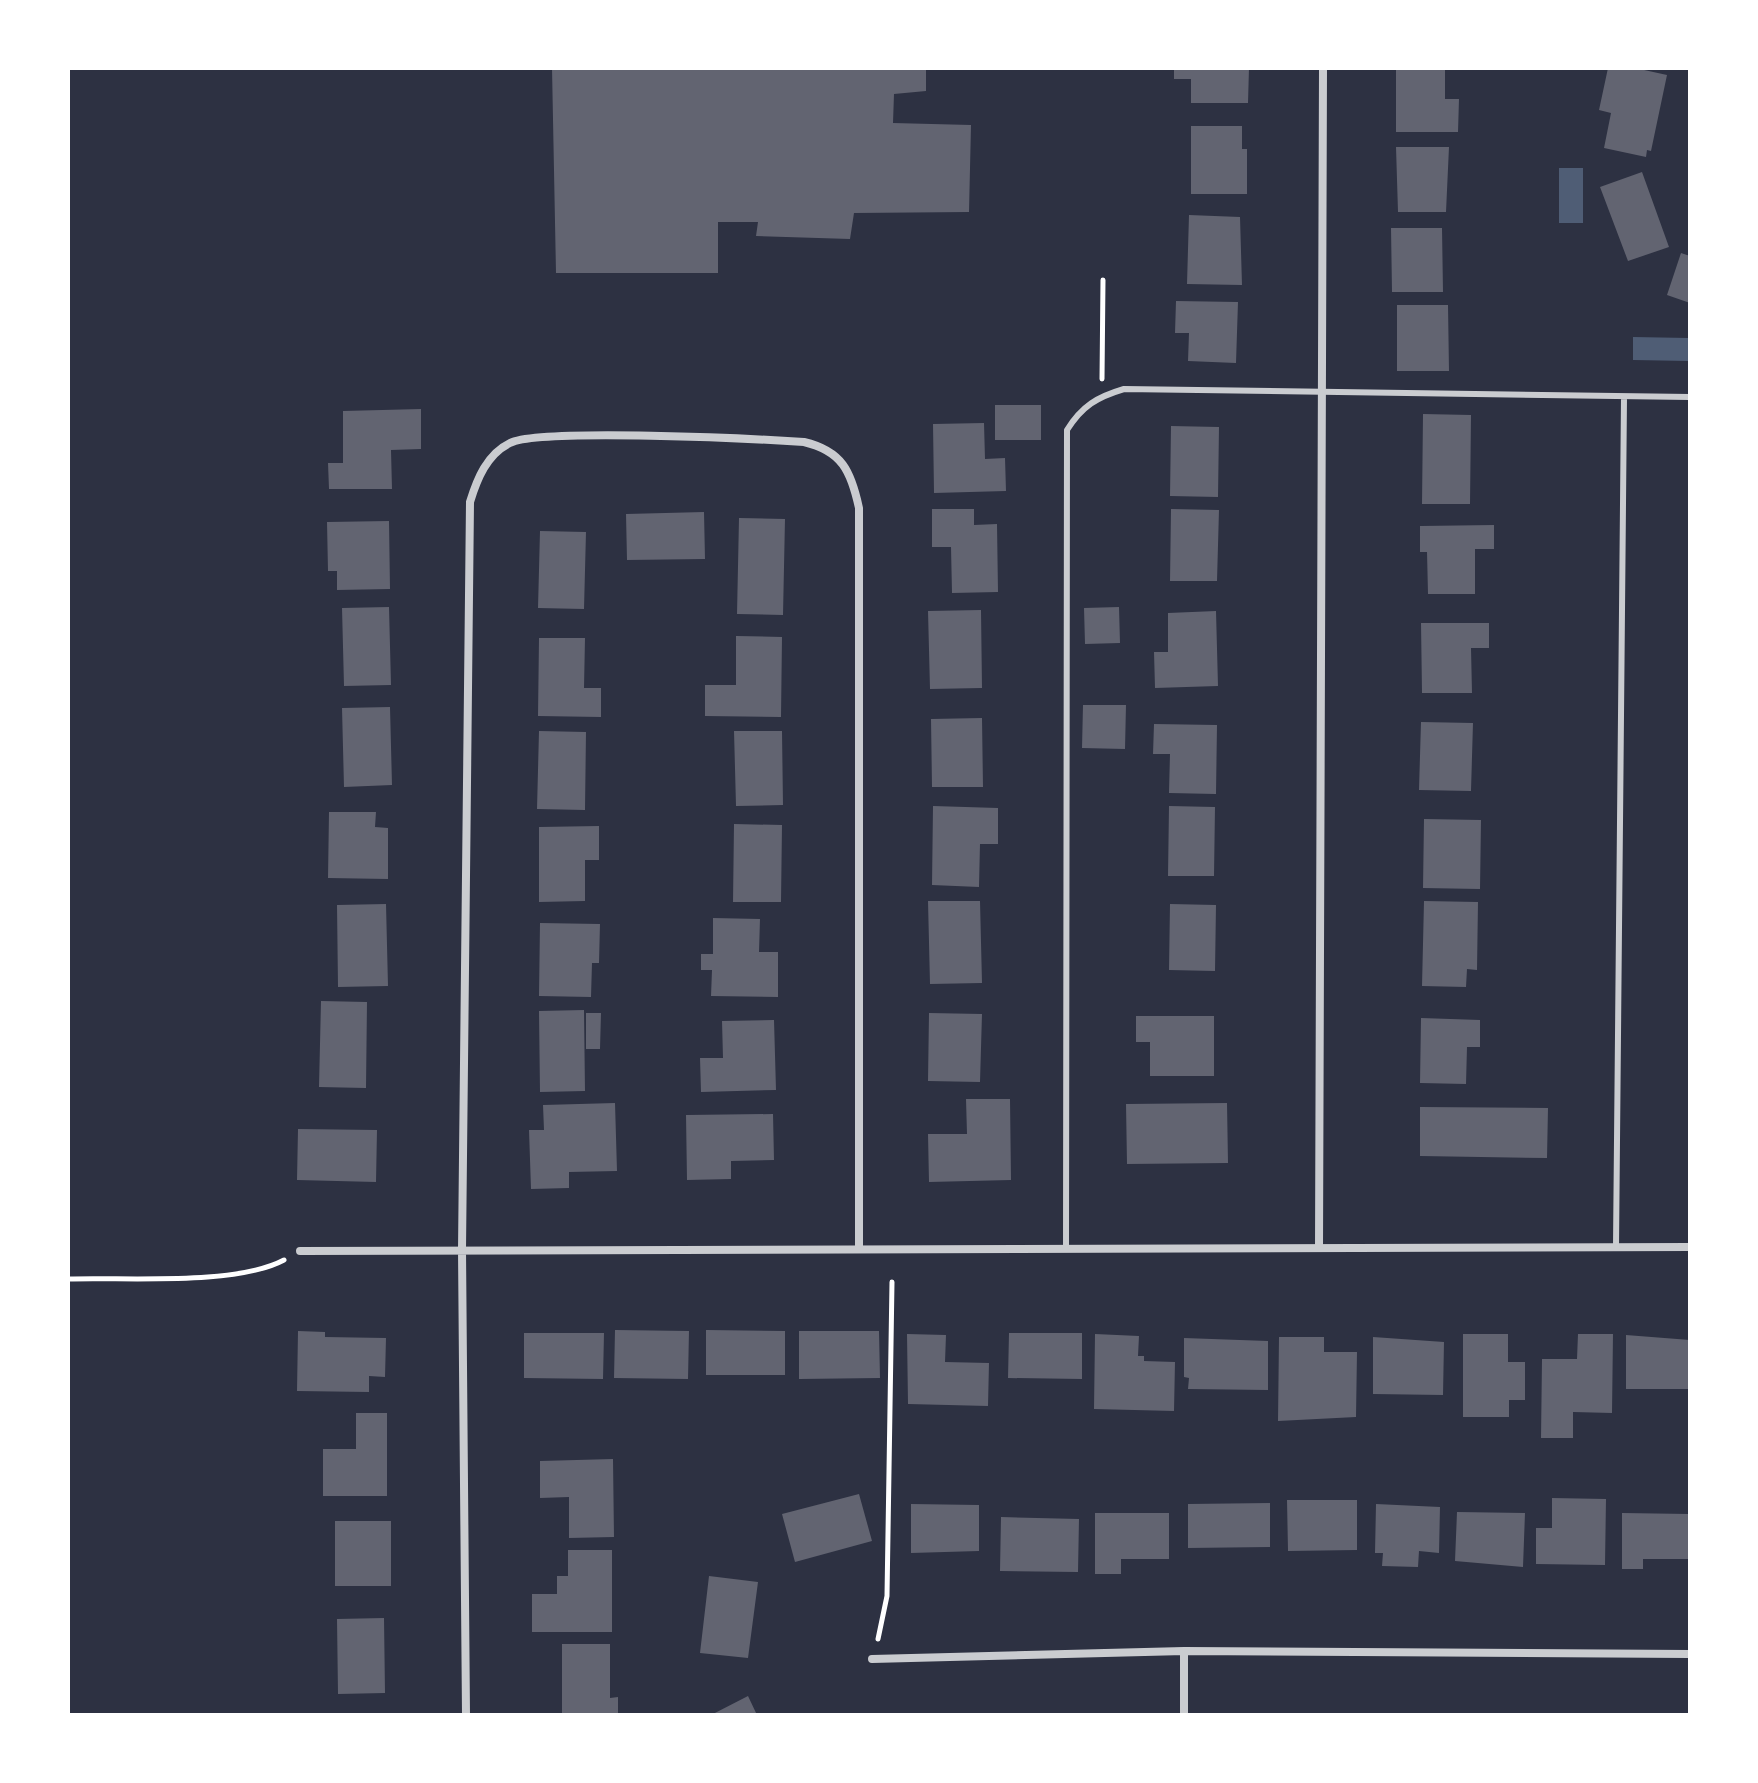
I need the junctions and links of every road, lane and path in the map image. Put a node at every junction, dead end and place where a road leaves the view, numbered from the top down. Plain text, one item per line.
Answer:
1 (1323, 68) edge
2 (1103, 280) dead end
3 (1321, 392) junction
4 (1101, 396) junction
5 (1690, 397) edge
6 (1624, 398) junction
7 (1319, 1247) junction
8 (1616, 1247) junction
9 (1690, 1247) edge
10 (859, 1249) junction
11 (1066, 1249) junction
12 (462, 1250) junction
13 (300, 1251) joint
14 (68, 1279) edge
15 (892, 1282) dead end
16 (1184, 1651) junction
17 (1690, 1654) edge
18 (872, 1659) joint
19 (466, 1715) edge
20 (1184, 1715) edge

1 - 3 street
2 - 4 path
3 - 4 lane
3 - 6 lane
3 - 7 street
4 - 11 lane
5 - 6 lane
6 - 8 lane
7 - 8 street
7 - 11 street
8 - 9 street
10 - 11 street
10 - 12 street
10 - 12 street
12 - 13 street
12 - 19 street
13 - 14 path
15 - 18 path
16 - 17 street
16 - 18 street
16 - 20 street

